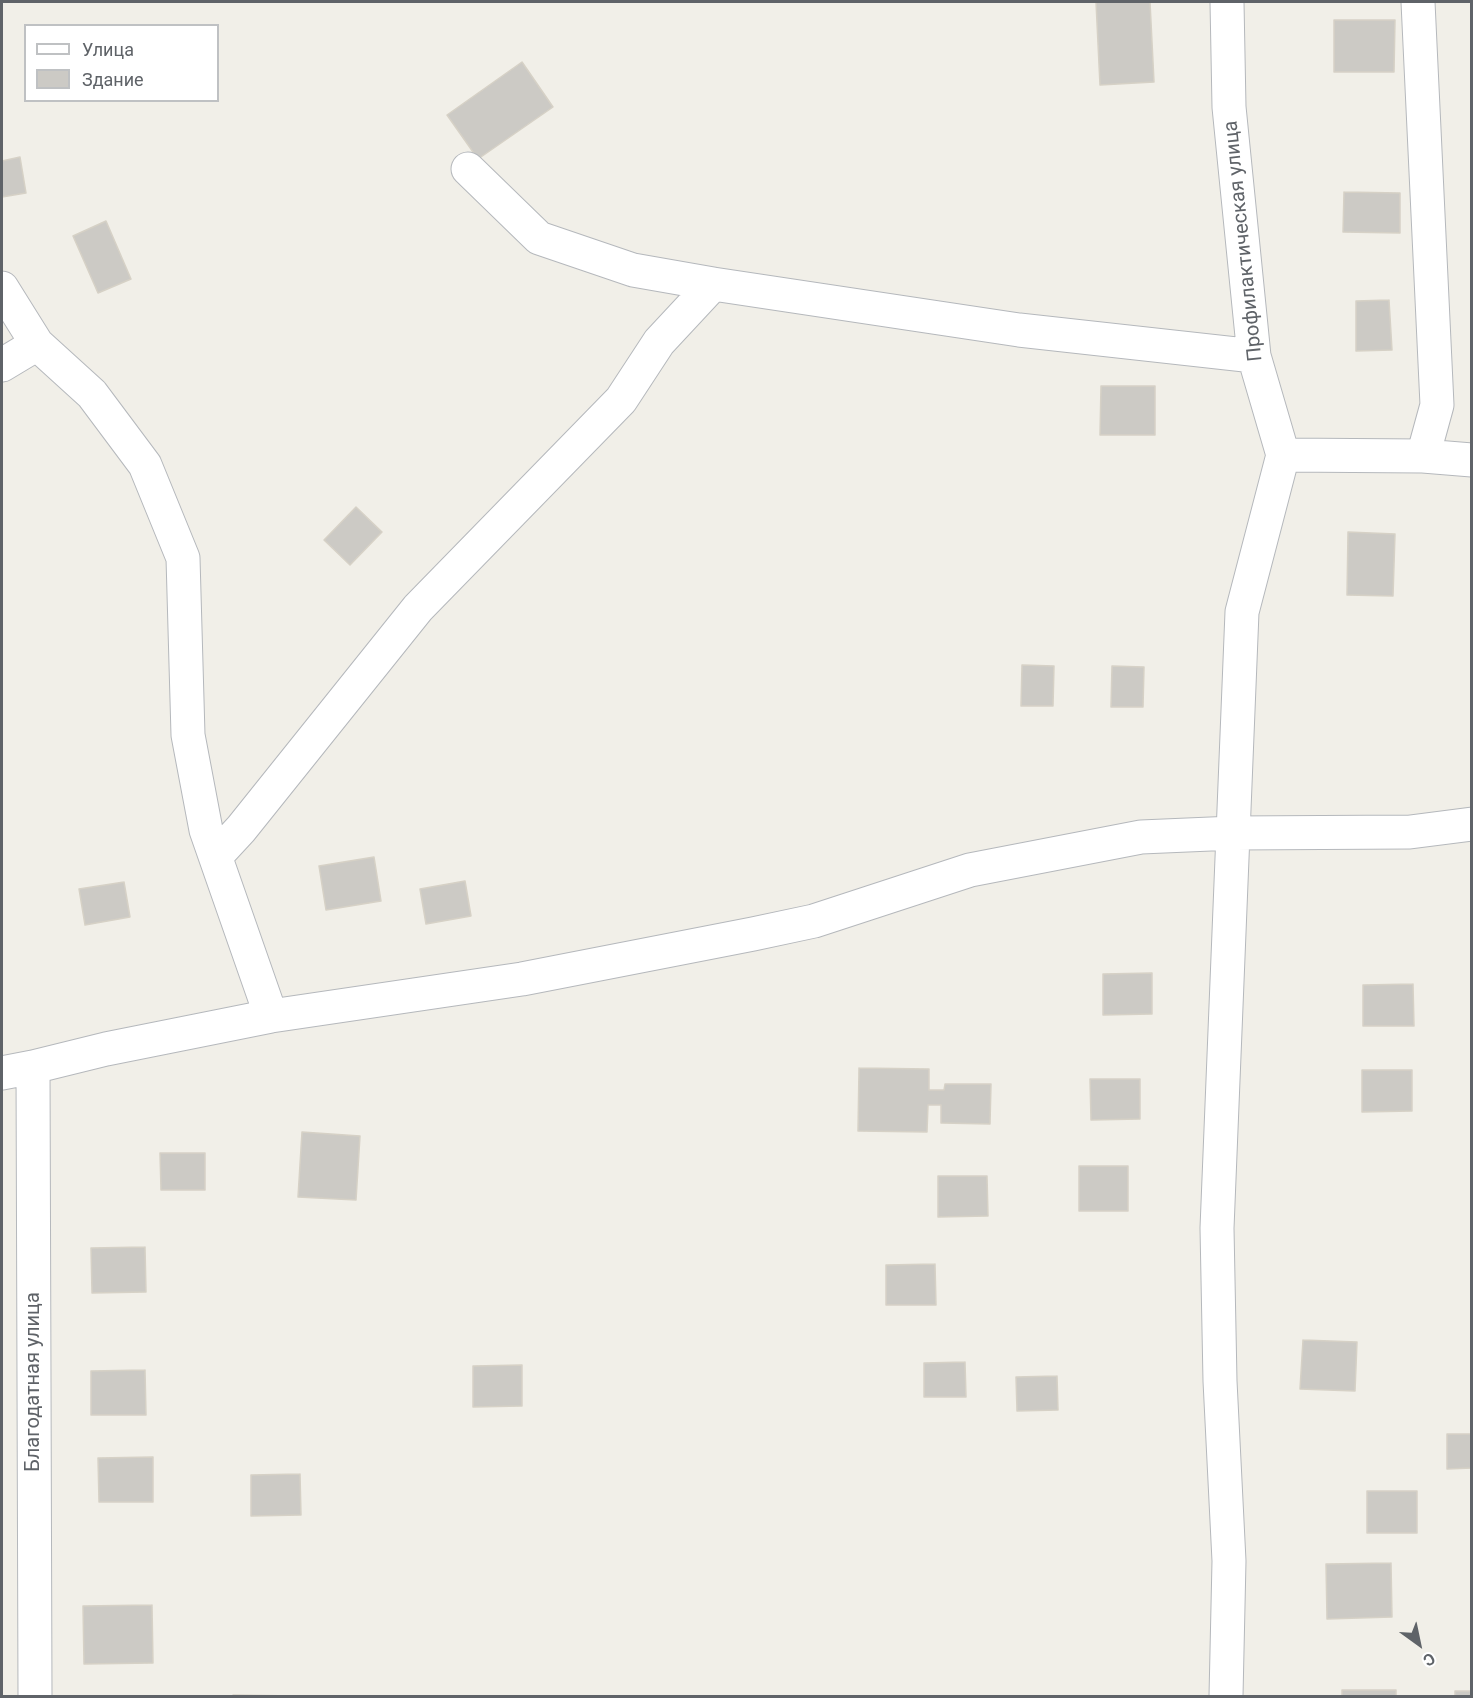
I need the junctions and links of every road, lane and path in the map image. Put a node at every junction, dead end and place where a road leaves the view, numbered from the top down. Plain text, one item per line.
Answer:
1 (1227, 2) edge
2 (1418, 2) edge
3 (468, 169) dead end
4 (713, 284) junction
5 (2, 288) edge
6 (37, 344) junction
7 (1254, 356) junction
8 (2, 365) edge
9 (1282, 455) junction
10 (1423, 456) junction
11 (1472, 460) edge
12 (1472, 824) edge
13 (1234, 832) junction
14 (216, 856) junction
15 (272, 1016) junction
16 (33, 1067) junction
17 (2, 1073) edge
18 (35, 1696) edge
19 (1226, 1696) edge

1 - 7 street, Профилактическая улица
2 - 10 street
3 - 4 street
4 - 7 street
4 - 14 street
5 - 6 street
6 - 8 street
6 - 14 street
7 - 9 street, Профилактическая улица
9 - 10 street
9 - 13 street
10 - 11 street
12 - 13 street
13 - 15 street
13 - 19 street
14 - 15 street
15 - 16 street
16 - 17 street
16 - 18 street, Благодатная улица

